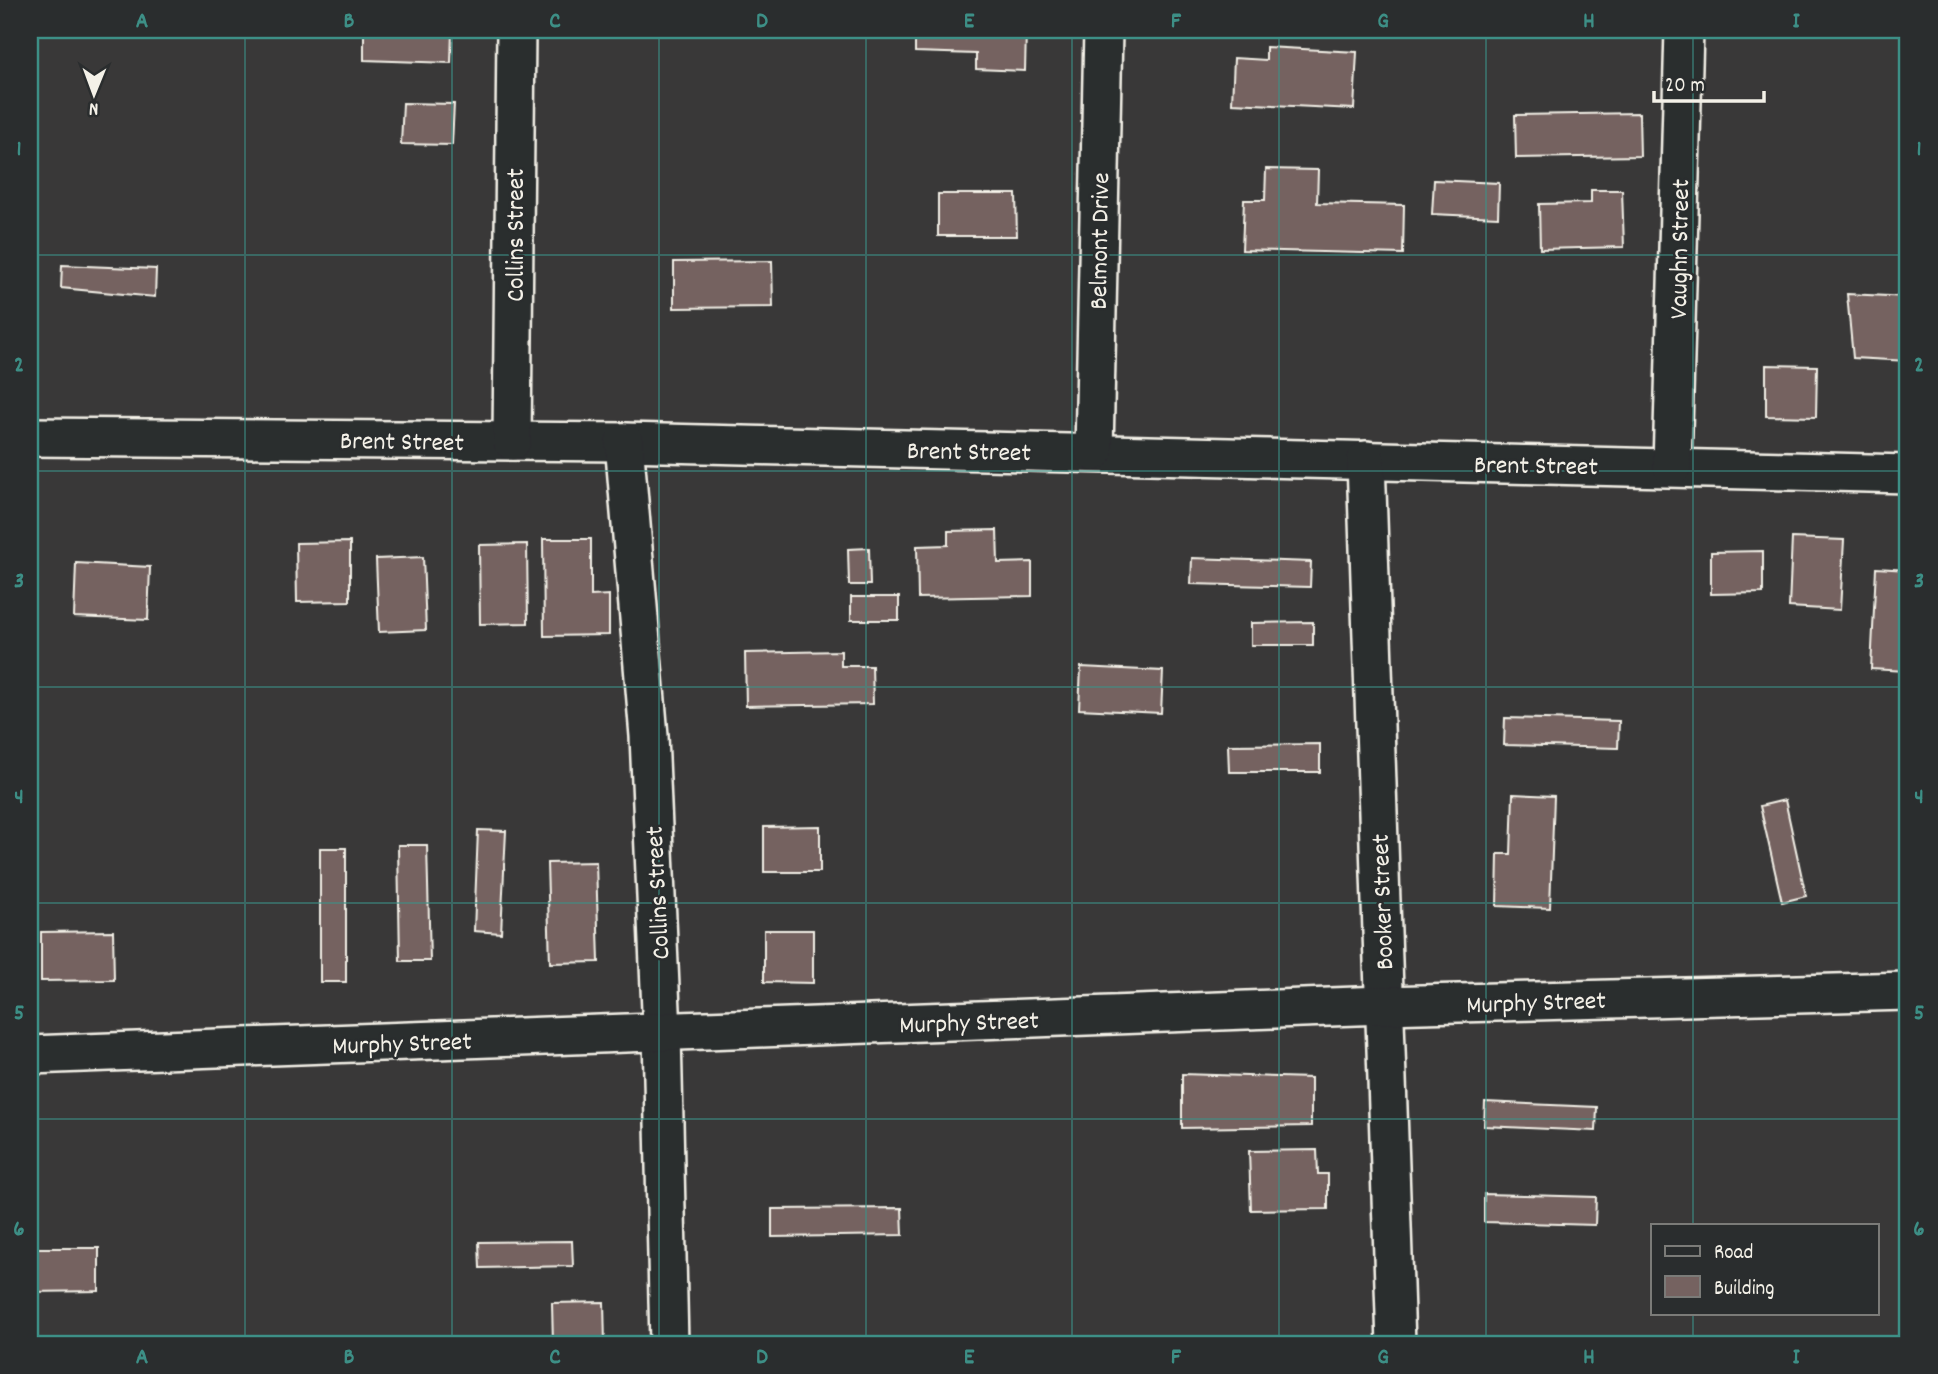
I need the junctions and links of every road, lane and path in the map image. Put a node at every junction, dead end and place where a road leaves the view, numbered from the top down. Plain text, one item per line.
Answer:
1 (516, 30) edge
2 (1103, 30) edge
3 (1684, 30) edge
4 (30, 437) edge
5 (512, 441) junction
6 (624, 442) junction
7 (1094, 453) junction
8 (1366, 460) junction
9 (1672, 467) junction
10 (1908, 474) edge
11 (1908, 991) edge
12 (1384, 1005) junction
13 (662, 1033) junction
14 (30, 1055) edge
15 (669, 1344) edge
16 (1396, 1344) edge

1 - 5 street, Collins Street
2 - 7 street, Belmont Drive
3 - 9 street, Vaughn Street
4 - 5 street, Brent Street
5 - 6 street, Brent Street
6 - 7 street, Brent Street
6 - 13 street, Collins Street
7 - 8 street, Brent Street
8 - 9 street, Brent Street
8 - 12 street, Booker Street
9 - 10 street, Brent Street
11 - 12 street, Murphy Street
12 - 13 street, Murphy Street
12 - 16 street, Booker Street
13 - 14 street, Murphy Street
13 - 15 street, Collins Street

